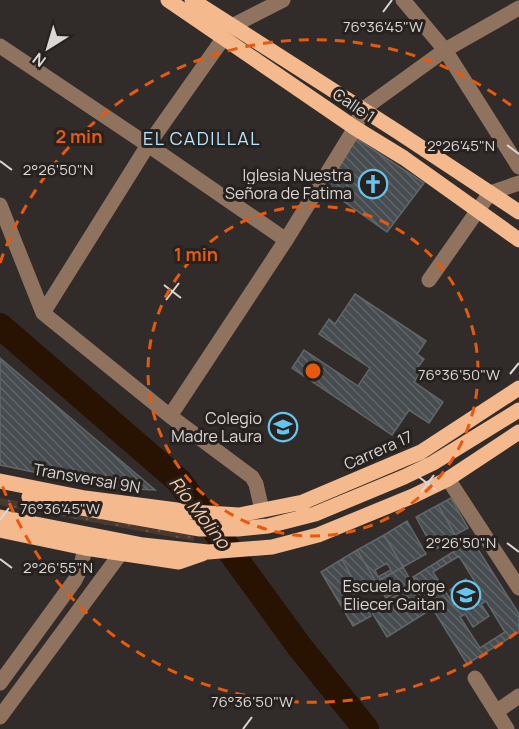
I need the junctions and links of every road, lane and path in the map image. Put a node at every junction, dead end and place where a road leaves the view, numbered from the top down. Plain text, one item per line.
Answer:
1 (168, 0) edge
2 (192, 0) edge
3 (283, 0) edge
4 (403, 0) edge
5 (519, 8) edge
6 (228, 32) junction
7 (0, 46) edge
8 (445, 50) junction
9 (362, 110) junction
10 (355, 128) junction
11 (148, 145) junction
12 (519, 168) edge
13 (519, 183) edge
14 (490, 193) junction
15 (0, 205) edge
16 (478, 210) junction
17 (519, 212) edge
18 (286, 240) junction
19 (519, 240) edge
20 (429, 280) dead end
21 (43, 313) junction
22 (519, 388) edge
23 (519, 410) edge
24 (170, 416) junction
25 (519, 432) edge
26 (519, 443) edge
27 (448, 479) junction
28 (0, 481) edge
29 (0, 490) edge
30 (262, 510) junction
31 (0, 517) edge
32 (239, 522) junction
33 (0, 530) edge
34 (85, 548) junction
35 (208, 552) junction
36 (121, 553) junction
37 (514, 570) edge
38 (519, 588) edge
39 (475, 678) dead end
40 (0, 683) edge
41 (519, 696) edge
42 (496, 712) junction
43 (0, 717) edge
44 (507, 729) edge

1 - 6 main road, Calle 1
2 - 6 main road, Calle 1
3 - 6 street
4 - 8 street
5 - 8 street
6 - 9 main road, Calle 1
6 - 10 main road, Calle 1
6 - 11 street
7 - 11 street
8 - 9 street
8 - 12 street
9 - 10 street
9 - 14 main road, Calle 1
10 - 16 main road, Calle 1
10 - 18 street
11 - 18 street
11 - 21 street
13 - 14 street
14 - 16 street
14 - 17 main road, Calle 1
15 - 21 street
16 - 19 main road, Calle 1
16 - 20 street
18 - 24 street
21 - 24 street
22 - 30 main road, Carrera 17
23 - 32 main road, Carrera 17
24 - 30 street
25 - 27 main road
26 - 27 main road
27 - 35 main road
27 - 37 street
28 - 32 main road, Transversal 9N
29 - 32 main road, Transversal 9N
30 - 32 main road, Carrera 17
31 - 35 main road
33 - 34 main road
34 - 36 main road
34 - 40 street
35 - 36 main road
36 - 43 street
37 - 38 street
39 - 42 street
41 - 42 street
42 - 44 street

